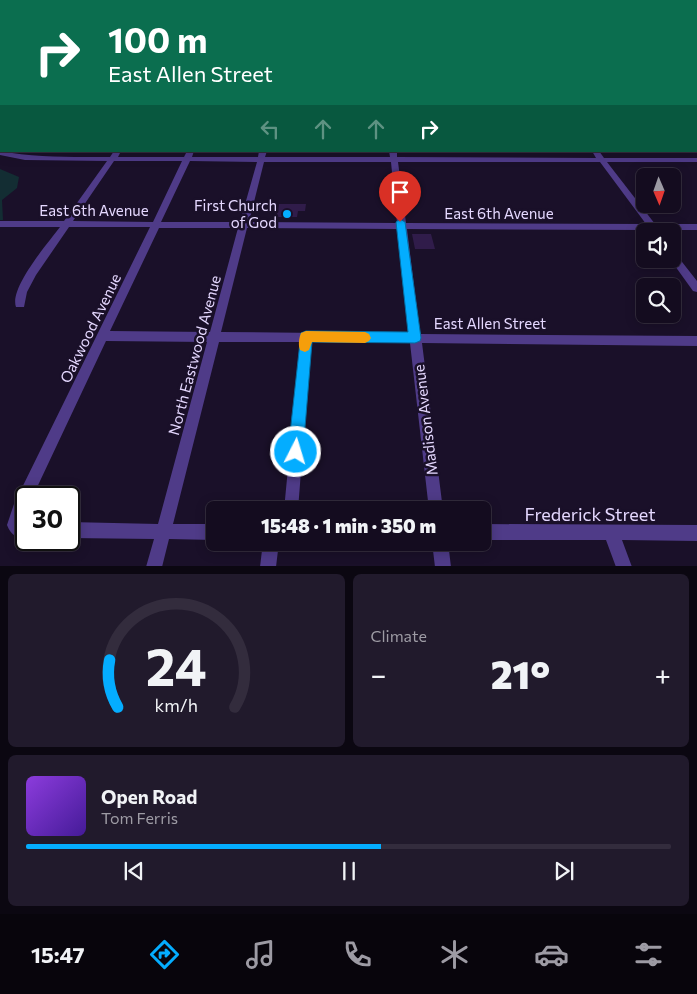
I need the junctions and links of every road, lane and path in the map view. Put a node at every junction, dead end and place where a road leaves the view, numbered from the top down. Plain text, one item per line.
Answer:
1 (596, 152) edge
2 (0, 153) edge
3 (116, 155) edge
4 (189, 155) edge
5 (262, 155) edge
6 (393, 155) edge
7 (602, 160) junction
8 (697, 160) edge
9 (649, 223) edge
10 (2, 224) edge
11 (67, 224) junction
12 (156, 224) junction
13 (244, 225) junction
14 (401, 226) junction
15 (697, 227) edge
16 (681, 228) edge
17 (636, 229) edge
18 (681, 266) edge
19 (697, 288) edge
20 (20, 304) dead end
21 (102, 336) junction
22 (214, 336) junction
23 (306, 337) junction
24 (415, 338) junction
25 (697, 341) edge
26 (31, 486) edge
27 (291, 501) edge
28 (435, 501) edge
29 (80, 530) edge
30 (163, 531) junction
31 (206, 532) edge
32 (491, 532) edge
33 (611, 533) junction
34 (697, 533) edge
35 (270, 551) edge
36 (441, 551) edge
37 (154, 566) edge
38 (268, 566) edge
39 (443, 566) edge
40 (624, 566) edge

1 - 7 street
2 - 3 street
3 - 4 street
3 - 11 street
4 - 5 street
4 - 12 street, Oakwood Avenue
5 - 6 street
5 - 13 street, North Eastwood Avenue
6 - 7 street
6 - 14 street, Madison Avenue
7 - 8 street
7 - 9 street
10 - 11 street, East 6th Avenue
11 - 12 street, East 6th Avenue
11 - 20 street
12 - 13 street, East 6th Avenue
12 - 21 street, Oakwood Avenue
13 - 14 street, East 6th Avenue
13 - 22 street, North Eastwood Avenue
14 - 17 street, East 6th Avenue
14 - 24 street, Madison Avenue
15 - 16 street, East 6th Avenue
18 - 19 street
21 - 22 street, East Allen Street
21 - 26 street, Oakwood Avenue
22 - 23 street, East Allen Street
22 - 30 street, North Eastwood Avenue
23 - 24 street, East Allen Street
23 - 27 street
24 - 25 street, East Allen Street
24 - 28 street, Madison Avenue
29 - 30 street
30 - 31 street
30 - 37 street, North Eastwood Avenue
32 - 33 street, Frederick Street
33 - 34 street, Frederick Street
33 - 40 street
35 - 38 street
36 - 39 street

